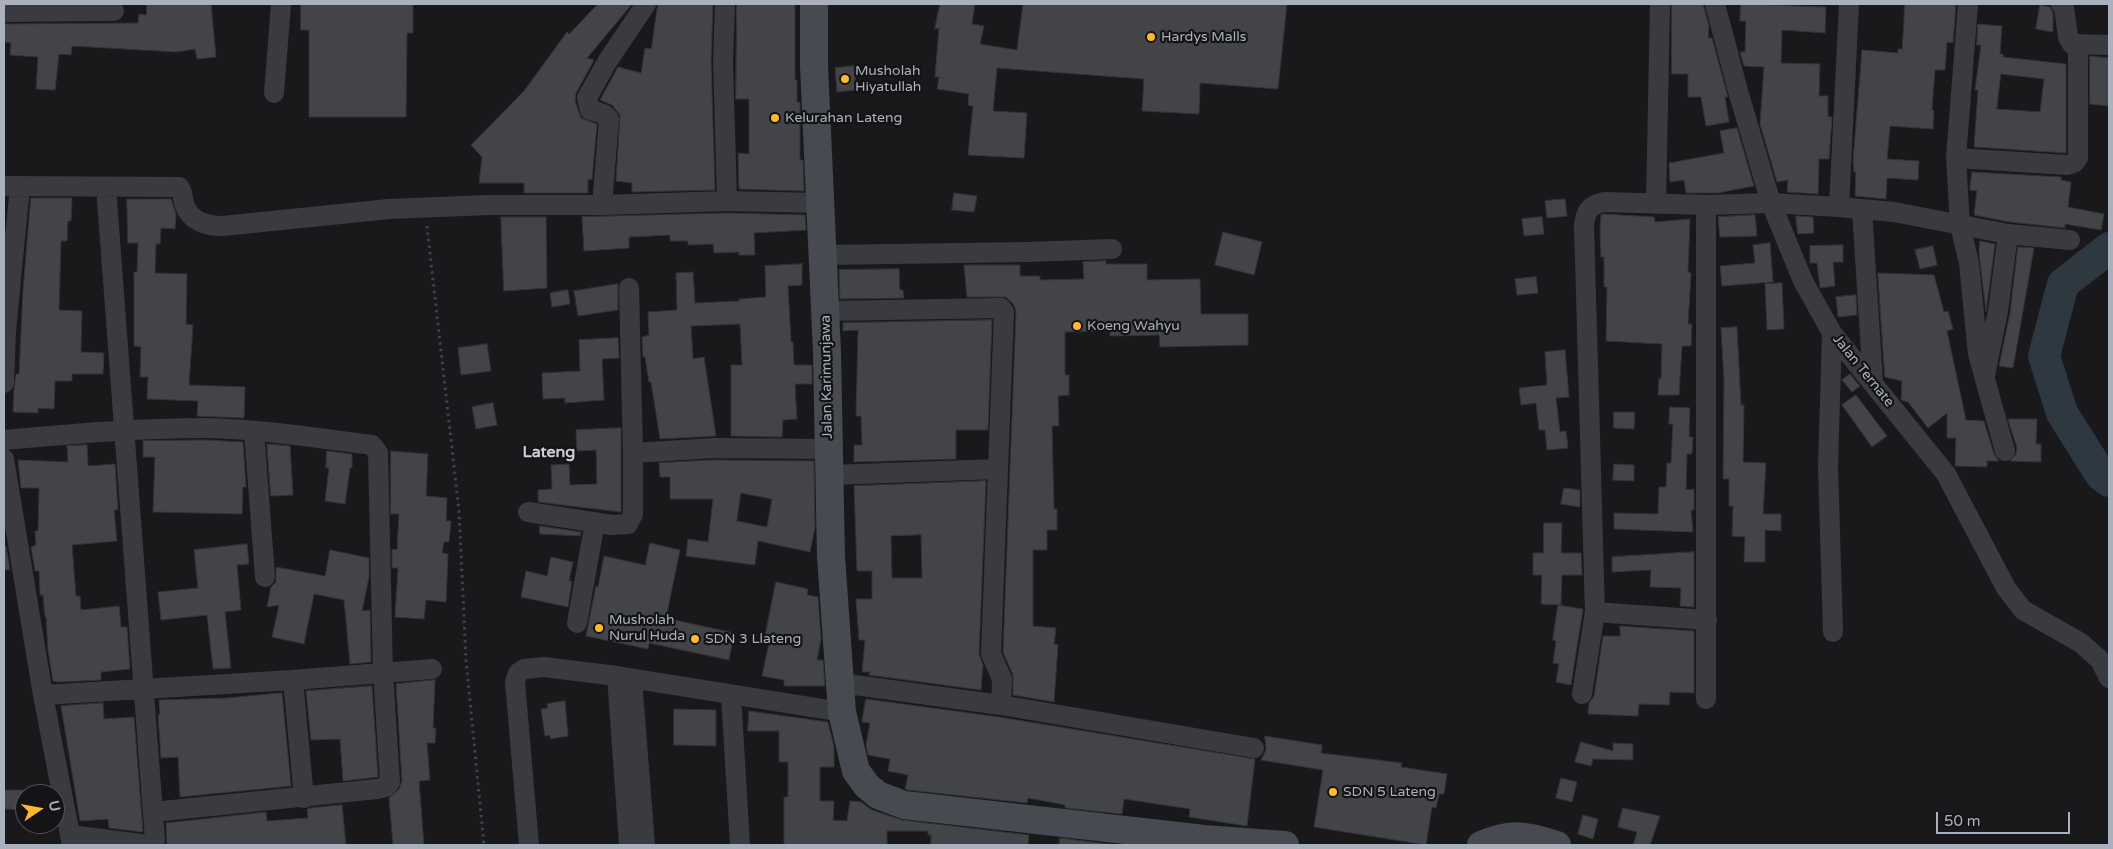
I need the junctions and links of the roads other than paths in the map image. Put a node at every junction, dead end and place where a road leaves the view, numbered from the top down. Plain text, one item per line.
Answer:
1 (281, 4) edge
2 (646, 4) edge
3 (726, 4) edge
4 (814, 4) edge
5 (1660, 4) edge
6 (1715, 4) edge
7 (1849, 4) edge
8 (1968, 4) edge
9 (2062, 4) edge
10 (114, 11) dead end
11 (4, 12) edge
12 (2078, 44) junction
13 (2109, 45) edge
14 (274, 93) dead end
15 (1956, 158) junction
16 (12, 186) edge
17 (106, 187) junction
18 (727, 200) junction
19 (820, 203) junction
20 (1771, 203) junction
21 (1656, 204) junction
22 (602, 205) junction
23 (1706, 205) junction
24 (1839, 207) junction
25 (1862, 210) junction
26 (1960, 225) junction
27 (2008, 234) junction
28 (2070, 240) dead end
29 (1112, 248) dead end
30 (823, 255) junction
31 (629, 288) dead end
32 (826, 311) junction
33 (1832, 334) junction
34 (1985, 376) junction
35 (4, 383) edge
36 (1873, 383) junction
37 (124, 430) junction
38 (254, 431) junction
39 (4, 440) edge
40 (2005, 451) dead end
41 (633, 453) junction
42 (4, 458) edge
43 (829, 462) junction
44 (997, 469) junction
45 (528, 512) dead end
46 (595, 522) junction
47 (265, 577) dead end
48 (1595, 612) junction
49 (1707, 620) junction
50 (577, 623) dead end
51 (1833, 632) dead end
52 (432, 669) dead end
53 (383, 672) junction
54 (624, 677) junction
55 (2109, 678) edge
56 (293, 680) junction
57 (840, 683) junction
58 (146, 688) junction
59 (1582, 694) dead end
60 (43, 695) junction
61 (731, 696) junction
62 (1706, 700) dead end
63 (1001, 704) junction
64 (842, 712) junction
65 (1254, 748) dead end
66 (304, 798) junction
67 (153, 812) junction
68 (71, 840) edge
69 (150, 845) edge
70 (529, 845) edge
71 (629, 845) edge
72 (646, 845) edge
73 (740, 845) edge
74 (1286, 845) edge
75 (1481, 845) edge
76 (1557, 845) edge

1 - 14 street
2 - 22 street
3 - 18 street
4 - 19 street, Jalan Karimunjawa
5 - 21 street
6 - 20 street, Jalan Ternate
7 - 24 street
8 - 15 street
9 - 12 street
10 - 11 street
12 - 13 street
12 - 15 street
15 - 26 street
16 - 17 street
16 - 35 street
17 - 22 street
17 - 37 street
18 - 19 street
18 - 22 street
19 - 30 street, Jalan Karimunjawa
20 - 23 street
20 - 24 street
20 - 33 street, Jalan Ternate
21 - 23 street
21 - 48 street
23 - 49 street
24 - 25 street
25 - 26 street
25 - 36 street
26 - 27 street
26 - 34 street
27 - 28 street
27 - 34 street
29 - 30 street
30 - 32 street, Jalan Karimunjawa
31 - 41 street
32 - 43 street, Jalan Karimunjawa
32 - 44 street
33 - 36 street, Jalan Ternate
33 - 51 street
34 - 40 street
36 - 55 street, Jalan Ternate
37 - 38 street
37 - 39 street
37 - 58 street
38 - 47 street
38 - 53 street
41 - 43 street
41 - 46 street
42 - 60 street
43 - 44 street
43 - 57 street, Jalan Karimunjawa
44 - 63 street
45 - 46 street
46 - 50 street
48 - 49 street
48 - 59 street
49 - 62 street
52 - 53 street
53 - 56 street
53 - 66 street
54 - 61 street
54 - 70 street
54 - 71 street
54 - 72 street
56 - 58 street
56 - 66 street
57 - 63 street
57 - 64 street, Jalan Karimunjawa
58 - 60 street
58 - 67 street
60 - 68 street
61 - 64 street
61 - 73 street
63 - 65 street
64 - 74 street, Jalan Karimunjawa
66 - 67 street
67 - 69 street
68 - 69 street
75 - 76 street

